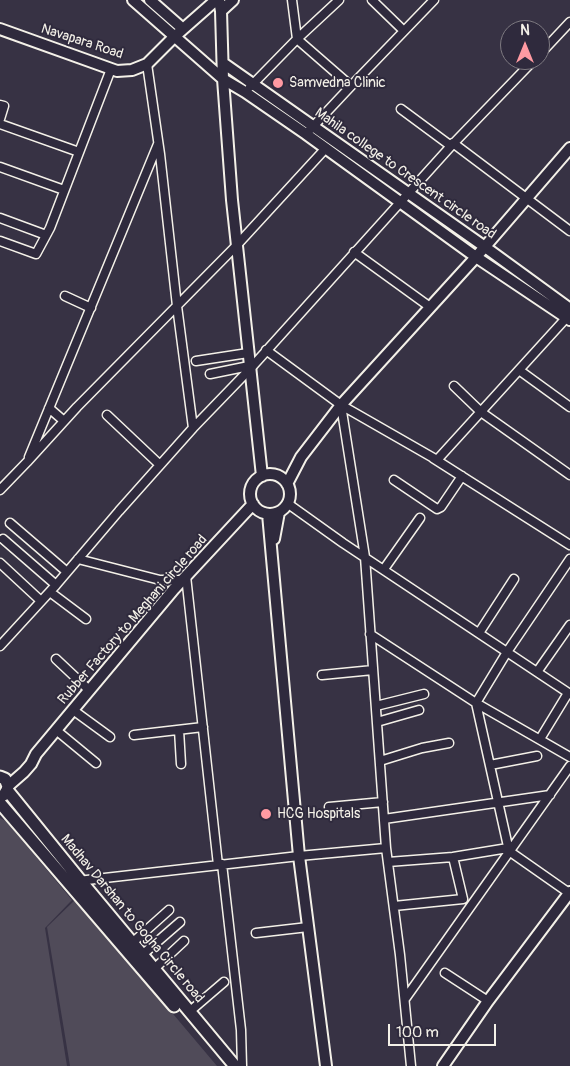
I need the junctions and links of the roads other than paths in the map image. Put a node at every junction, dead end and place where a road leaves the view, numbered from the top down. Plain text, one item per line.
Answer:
1 (133, 0) edge
2 (150, 0) edge
3 (233, 0) edge
4 (292, 0) edge
5 (339, 0) edge
6 (372, 0) edge
7 (434, 0) edge
8 (213, 1) edge
9 (221, 11) junction
10 (570, 22) edge
11 (0, 29) edge
12 (183, 29) junction
13 (404, 31) junction
14 (174, 37) junction
15 (297, 39) junction
16 (550, 43) edge
17 (223, 63) junction
18 (147, 64) junction
19 (111, 69) junction
20 (524, 70) edge
21 (223, 79) junction
22 (254, 84) junction
23 (351, 86) junction
24 (245, 92) junction
25 (0, 105) edge
26 (401, 109) dead end
27 (0, 119) edge
28 (0, 124) edge
29 (310, 131) junction
30 (158, 142) junction
31 (452, 145) junction
32 (326, 148) junction
33 (570, 148) edge
34 (79, 152) junction
35 (0, 167) edge
36 (64, 190) junction
37 (404, 197) junction
38 (527, 198) junction
39 (0, 218) edge
40 (570, 231) edge
41 (46, 235) junction
42 (0, 241) edge
43 (236, 246) junction
44 (485, 247) junction
45 (354, 252) junction
46 (476, 257) junction
47 (64, 296) dead end
48 (177, 306) junction
49 (90, 308) junction
50 (430, 308) junction
51 (569, 315) edge
52 (266, 350) junction
53 (248, 353) junction
54 (196, 361) dead end
55 (249, 368) junction
56 (519, 370) junction
57 (210, 374) dead end
58 (454, 386) dead end
59 (341, 405) junction
60 (570, 407) edge
61 (49, 408) junction
62 (481, 412) junction
63 (107, 415) dead end
64 (64, 421) junction
65 (193, 428) junction
66 (429, 456) junction
67 (301, 457) junction
68 (27, 462) junction
69 (160, 465) junction
70 (270, 475) junction
71 (570, 475) edge
72 (462, 476) junction
73 (394, 480) dead end
74 (287, 484) junction
75 (0, 490) edge
76 (287, 503) junction
77 (253, 504) junction
78 (269, 512) junction
79 (420, 518) dead end
80 (10, 523) dead end
81 (233, 526) junction
82 (3, 539) dead end
83 (570, 545) edge
84 (365, 557) junction
85 (570, 559) edge
86 (78, 560) junction
87 (0, 563) edge
88 (384, 570) junction
89 (67, 572) junction
90 (184, 578) junction
91 (514, 579) dead end
92 (56, 585) junction
93 (50, 592) junction
94 (42, 601) junction
95 (86, 619) dead end
96 (570, 625) edge
97 (479, 633) junction
98 (370, 634) junction
99 (0, 646) edge
100 (507, 652) junction
101 (56, 659) dead end
102 (373, 670) junction
103 (537, 672) junction
104 (322, 676) dead end
105 (89, 690) junction
106 (569, 693) edge
107 (424, 694) dead end
108 (476, 703) junction
109 (376, 706) junction
110 (73, 710) junction
111 (420, 710) dead end
112 (377, 722) junction
113 (203, 727) junction
114 (56, 730) junction
115 (179, 730) junction
116 (134, 735) dead end
117 (110, 737) dead end
118 (540, 739) junction
119 (449, 743) dead end
120 (538, 756) dead end
121 (570, 757) edge
122 (380, 761) junction
123 (96, 763) dead end
124 (181, 764) dead end
125 (490, 765) junction
126 (570, 766) edge
127 (4, 786) edge
128 (550, 794) junction
129 (498, 801) junction
130 (382, 802) junction
131 (0, 803) edge
132 (329, 807) dead end
133 (384, 819) junction
134 (386, 848) junction
135 (509, 850) junction
136 (299, 856) junction
137 (452, 857) junction
138 (388, 862) junction
139 (220, 864) junction
140 (74, 881) junction
141 (570, 892) edge
142 (394, 906) junction
143 (169, 910) dead end
144 (180, 922) dead end
145 (308, 927) junction
146 (256, 933) dead end
147 (184, 941) dead end
148 (132, 943) junction
149 (142, 955) junction
150 (154, 969) junction
151 (445, 973) dead end
152 (224, 982) dead end
153 (405, 999) junction
154 (488, 1001) junction
155 (189, 1012) junction
156 (447, 1064) edge
157 (226, 1066) edge
158 (235, 1066) edge
159 (242, 1066) edge
160 (326, 1066) edge
161 (412, 1066) edge

1 - 14 street, Mahila college to Crescent circle road
2 - 12 street
3 - 9 street
4 - 15 street
5 - 15 street
6 - 13 street
7 - 13 street
8 - 9 street
8 - 12 street, Navapara Road
9 - 17 street
10 - 16 street
11 - 19 street, Navapara Road
12 - 14 street, Navapara Road
13 - 23 street
14 - 18 street, Navapara Road
14 - 21 street, Mahila college to Crescent circle road
15 - 22 street
15 - 23 street
17 - 21 street
17 - 22 street, Mahila college to Crescent circle road
18 - 19 street, Navapara Road
18 - 30 street
19 - 34 street
20 - 31 street
21 - 24 street, Mahila college to Crescent circle road
21 - 43 street
22 - 24 street
22 - 29 street, Mahila college to Crescent circle road
23 - 29 street
24 - 29 street, Mahila college to Crescent circle road
25 - 27 street
26 - 31 street
28 - 34 street
29 - 32 street, Mahila college to Crescent circle road
29 - 37 street, Mahila college to Crescent circle road
30 - 48 street
30 - 49 street
31 - 37 street
31 - 38 street
32 - 37 street, Mahila college to Crescent circle road
32 - 43 street
33 - 38 street
34 - 36 street
35 - 36 street
36 - 41 street
37 - 44 street, Mahila college to Crescent circle road
37 - 45 street
37 - 46 street, Mahila college to Crescent circle road
38 - 40 street
38 - 44 street
39 - 41 street
41 - 42 street
43 - 48 street
43 - 53 street
44 - 46 street
44 - 51 street, Mahila college to Crescent circle road
45 - 50 street
45 - 52 street
46 - 50 street
46 - 51 street, Mahila college to Crescent circle road
47 - 49 street
48 - 64 street
48 - 65 street
49 - 61 street
50 - 59 street
51 - 56 street
52 - 55 street
52 - 59 street
53 - 54 street
53 - 55 street
55 - 57 street
55 - 65 street
55 - 70 street
56 - 60 street
56 - 62 street
58 - 62 street
59 - 66 street
59 - 67 street
59 - 84 street
61 - 64 street
61 - 68 street
62 - 66 street
62 - 71 street
63 - 69 street
64 - 68 street
65 - 69 street
66 - 72 street
67 - 70 street
67 - 74 street
68 - 75 street
69 - 86 street
70 - 74 street
70 - 77 street
72 - 73 street
72 - 83 street
74 - 76 street
76 - 78 street
76 - 84 street
77 - 78 street
77 - 81 street, Rubber Factory to Meghani circle road
78 - 81 street
78 - 136 street
79 - 88 street
80 - 89 street
81 - 90 street, Rubber Factory to Meghani circle road
82 - 92 street
84 - 88 street
84 - 98 street
85 - 100 street
86 - 89 street
86 - 90 street
87 - 94 street
88 - 97 street
89 - 92 street
90 - 105 street, Rubber Factory to Meghani circle road
90 - 113 street
91 - 97 street
92 - 93 street
93 - 94 street
93 - 95 street
94 - 99 street
96 - 103 street
97 - 100 street
98 - 102 street
98 - 108 street
100 - 103 street
100 - 108 street
101 - 105 street
102 - 104 street
102 - 109 street
103 - 106 street
105 - 110 street, Rubber Factory to Meghani circle road
106 - 118 street
107 - 109 street
108 - 118 street
108 - 125 street
109 - 112 street
110 - 114 street, Rubber Factory to Meghani circle road
110 - 117 street
111 - 112 street
112 - 122 street
113 - 115 street
113 - 139 street
114 - 123 street
114 - 127 street, Rubber Factory to Meghani circle road
115 - 116 street
115 - 124 street
118 - 121 street
119 - 122 street
120 - 125 street
122 - 130 street
125 - 129 street
126 - 128 street
127 - 140 main road, Madhav Darshan to Gogha Circle road
128 - 129 street
128 - 135 street
129 - 133 street
129 - 135 street
130 - 132 street
130 - 133 street
131 - 140 main road, Madhav Darshan to Gogha Circle road
133 - 134 street
134 - 136 street
134 - 138 street
135 - 137 street
135 - 141 street
135 - 153 street
136 - 139 street
136 - 145 street
137 - 138 street
137 - 142 street
138 - 142 street
139 - 140 street
139 - 159 street
140 - 148 main road, Madhav Darshan to Gogha Circle road
140 - 157 main road, Madhav Darshan to Gogha Circle road
141 - 154 street
142 - 153 street
143 - 148 street
144 - 149 street
145 - 146 street
145 - 160 street
147 - 150 street
148 - 149 main road, Madhav Darshan to Gogha Circle road
149 - 150 main road, Madhav Darshan to Gogha Circle road
150 - 155 main road, Madhav Darshan to Gogha Circle road
151 - 154 street
152 - 155 street
153 - 161 street
154 - 156 street
155 - 158 main road, Madhav Darshan to Gogha Circle road

